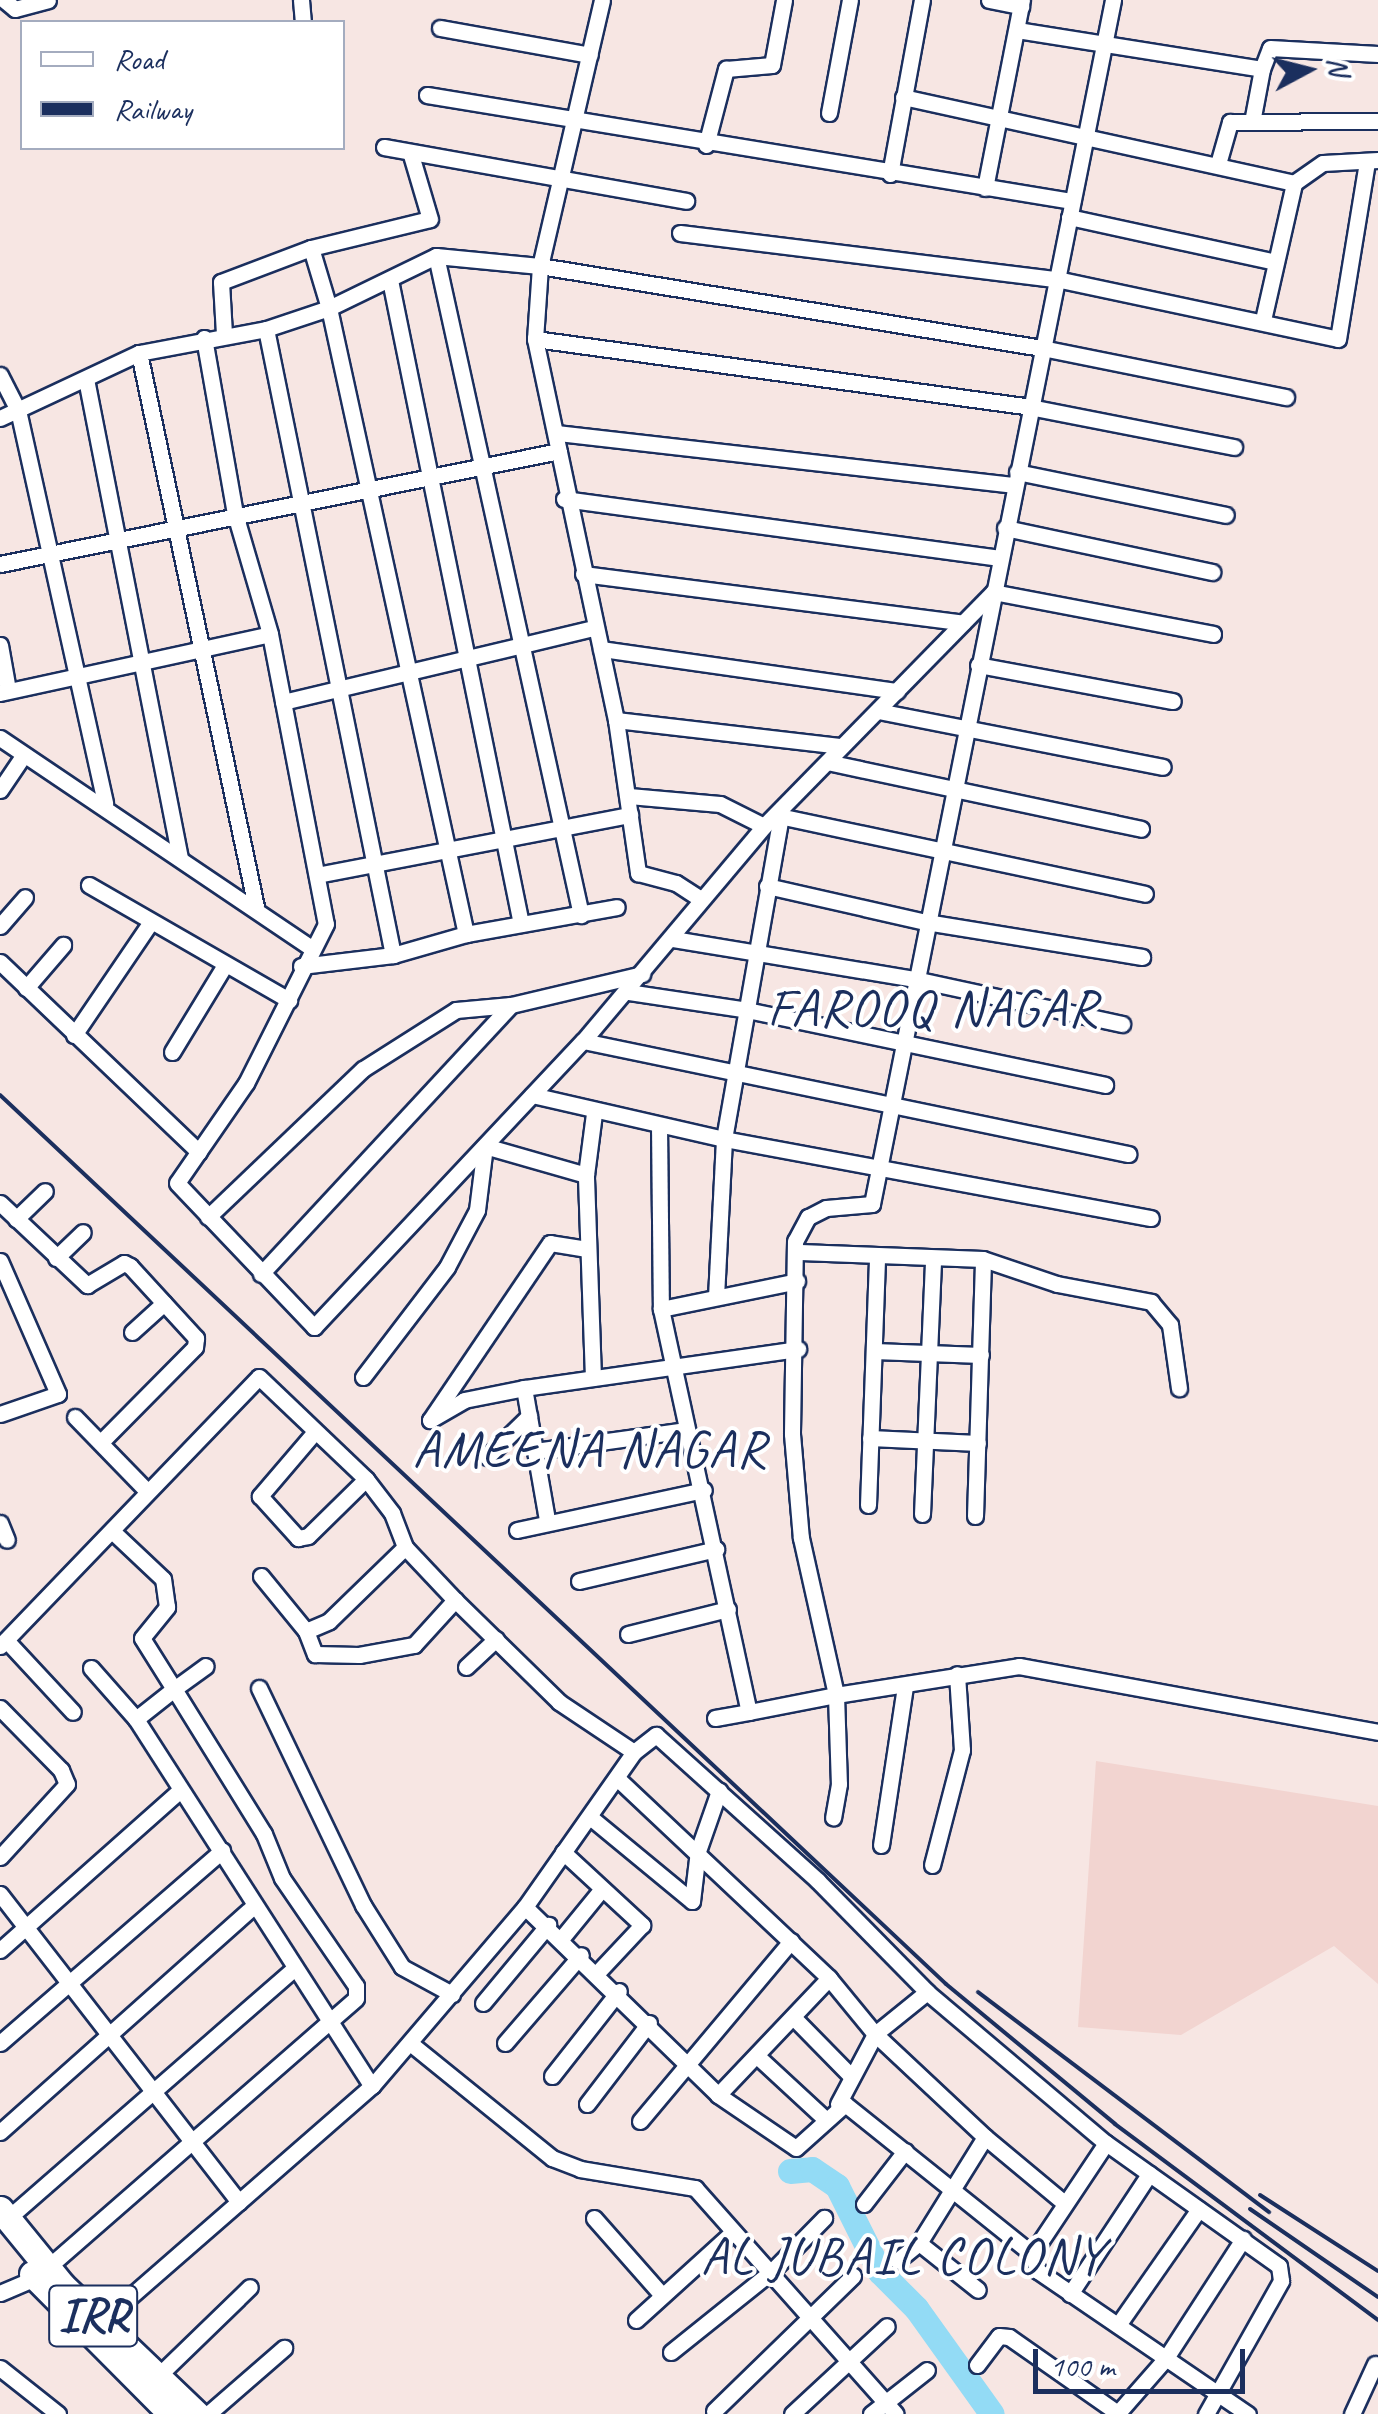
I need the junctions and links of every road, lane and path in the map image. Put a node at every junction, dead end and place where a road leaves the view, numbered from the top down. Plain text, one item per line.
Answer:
1 (4, 0) edge
2 (48, 0) edge
3 (602, 0) edge
4 (784, 0) edge
5 (850, 0) edge
6 (922, 0) edge
7 (989, 0) edge
8 (1113, 0) edge
9 (1022, 3) edge
10 (28, 15) edge
11 (440, 28) dead end
12 (1017, 30) junction
13 (1103, 46) junction
14 (1378, 54) edge
15 (590, 55) junction
16 (1262, 69) junction
17 (427, 95) dead end
18 (903, 97) junction
19 (828, 113) dead end
20 (1001, 118) junction
21 (575, 120) junction
22 (1378, 121) edge
23 (1252, 122) junction
24 (1085, 138) junction
25 (706, 145) junction
26 (384, 147) dead end
27 (411, 155) junction
28 (1372, 161) edge
29 (1218, 164) junction
30 (890, 174) junction
31 (562, 180) junction
32 (1294, 183) junction
33 (985, 188) junction
34 (686, 201) dead end
35 (1070, 209) junction
36 (680, 233) dead end
37 (311, 248) junction
38 (436, 256) junction
39 (1275, 262) junction
40 (540, 266) junction
41 (390, 280) junction
42 (1056, 280) junction
43 (330, 308) junction
44 (1263, 320) junction
45 (266, 330) junction
46 (224, 334) junction
47 (204, 338) junction
48 (535, 338) junction
49 (1042, 348) junction
50 (139, 353) junction
51 (0, 375) edge
52 (86, 379) junction
53 (1286, 397) dead end
54 (1030, 407) junction
55 (18, 410) junction
56 (0, 418) edge
57 (558, 432) junction
58 (1234, 447) dead end
59 (559, 451) junction
60 (481, 462) junction
61 (430, 472) junction
62 (1016, 479) junction
63 (368, 486) junction
64 (564, 499) junction
65 (302, 500) junction
66 (234, 514) junction
67 (1226, 515) dead end
68 (176, 526) junction
69 (1006, 528) junction
70 (119, 539) junction
71 (50, 554) junction
72 (1000, 558) junction
73 (0, 564) edge
74 (1212, 572) dead end
75 (583, 574) junction
76 (993, 592) junction
77 (964, 622) junction
78 (593, 628) junction
79 (270, 634) junction
80 (1213, 634) dead end
81 (0, 646) edge
82 (521, 646) junction
83 (206, 648) junction
84 (601, 649) junction
85 (467, 658) junction
86 (143, 660) junction
87 (978, 665) junction
88 (76, 672) junction
89 (408, 672) junction
90 (339, 688) junction
91 (898, 691) junction
92 (4, 692) edge
93 (1174, 701) dead end
94 (283, 702) junction
95 (878, 710) junction
96 (616, 720) junction
97 (966, 724) junction
98 (0, 738) edge
99 (842, 746) junction
100 (23, 756) junction
101 (827, 762) junction
102 (1163, 767) dead end
103 (953, 787) junction
104 (0, 790) edge
105 (629, 796) junction
106 (105, 804) junction
107 (630, 816) junction
108 (774, 820) junction
109 (564, 827) junction
110 (1141, 830) dead end
111 (504, 838) junction
112 (447, 851) junction
113 (940, 851) junction
114 (180, 858) junction
115 (375, 865) junction
116 (317, 875) junction
117 (88, 885) dead end
118 (767, 886) junction
119 (1146, 894) dead end
120 (25, 898) dead end
121 (701, 898) junction
122 (256, 907) junction
123 (617, 907) dead end
124 (582, 915) junction
125 (926, 922) junction
126 (150, 923) junction
127 (521, 924) junction
128 (0, 926) edge
129 (466, 934) junction
130 (673, 939) junction
131 (64, 945) dead end
132 (311, 948) junction
133 (755, 949) junction
134 (394, 955) junction
135 (1142, 957) dead end
136 (0, 962) edge
137 (225, 965) junction
138 (301, 966) junction
139 (642, 974) junction
140 (914, 979) junction
141 (26, 988) junction
142 (628, 992) junction
143 (289, 1000) junction
144 (511, 1005) junction
145 (742, 1009) junction
146 (1122, 1024) dead end
147 (74, 1035) junction
148 (583, 1042) junction
149 (900, 1046) junction
150 (172, 1052) dead end
151 (735, 1074) junction
152 (1105, 1085) dead end
153 (532, 1095) junction
154 (888, 1106) junction
155 (594, 1113) junction
156 (658, 1124) junction
157 (724, 1139) junction
158 (485, 1146) junction
159 (198, 1152) junction
160 (1128, 1154) dead end
161 (876, 1167) junction
162 (586, 1175) junction
163 (45, 1191) dead end
164 (0, 1203) edge
165 (208, 1217) junction
166 (16, 1218) junction
167 (1151, 1218) dead end
168 (83, 1232) dead end
169 (587, 1249) junction
170 (800, 1252) junction
171 (877, 1255) junction
172 (56, 1258) junction
173 (933, 1258) junction
174 (984, 1259) junction
175 (0, 1261) edge
176 (260, 1274) junction
177 (797, 1281) junction
178 (716, 1297) junction
179 (164, 1303) junction
180 (662, 1309) junction
181 (132, 1332) dead end
182 (798, 1349) junction
183 (874, 1351) junction
184 (930, 1354) junction
185 (981, 1355) junction
186 (674, 1368) junction
187 (363, 1377) dead end
188 (593, 1378) junction
189 (524, 1388) junction
190 (1178, 1388) dead end
191 (0, 1414) edge
192 (529, 1416) junction
193 (75, 1417) dead end
194 (687, 1430) junction
195 (313, 1434) junction
196 (870, 1438) junction
197 (103, 1440) junction
198 (926, 1440) junction
199 (978, 1442) junction
200 (535, 1451) junction
201 (487, 1457) dead end
202 (366, 1479) junction
203 (704, 1490) junction
204 (147, 1491) junction
205 (868, 1506) dead end
206 (922, 1514) dead end
207 (975, 1516) dead end
208 (547, 1520) junction
209 (0, 1523) edge
210 (517, 1530) dead end
211 (112, 1531) junction
212 (7, 1540) dead end
213 (405, 1548) junction
214 (716, 1549) junction
215 (261, 1576) dead end
216 (579, 1580) dead end
217 (455, 1600) junction
218 (728, 1609) junction
219 (306, 1632) junction
220 (628, 1634) dead end
221 (496, 1640) junction
222 (3, 1643) edge
223 (206, 1666) dead end
224 (466, 1667) dead end
225 (91, 1668) dead end
226 (957, 1674) junction
227 (904, 1686) junction
228 (174, 1688) junction
229 (259, 1688) dead end
230 (836, 1694) junction
231 (0, 1708) edge
232 (73, 1712) dead end
233 (749, 1712) junction
234 (715, 1718) dead end
235 (136, 1719) junction
236 (1378, 1732) edge
237 (634, 1752) junction
238 (619, 1780) junction
239 (179, 1791) junction
240 (718, 1791) junction
241 (590, 1817) junction
242 (833, 1817) dead end
243 (882, 1845) dead end
244 (222, 1851) junction
245 (698, 1851) junction
246 (563, 1852) junction
247 (0, 1857) edge
248 (932, 1865) dead end
249 (601, 1890) junction
250 (0, 1894) edge
251 (255, 1905) junction
252 (525, 1907) junction
253 (548, 1925) junction
254 (26, 1927) junction
255 (561, 1939) junction
256 (790, 1941) junction
257 (0, 1950) edge
258 (580, 1955) junction
259 (296, 1968) junction
260 (598, 1972) junction
261 (829, 1978) junction
262 (68, 1980) junction
263 (619, 1991) junction
264 (927, 1992) junction
265 (452, 1994) junction
266 (483, 2003) dead end
267 (793, 2016) junction
268 (329, 2024) junction
269 (650, 2024) junction
270 (109, 2034) junction
271 (875, 2034) junction
272 (0, 2043) edge
273 (410, 2043) junction
274 (504, 2043) dead end
275 (757, 2056) junction
276 (686, 2063) junction
277 (552, 2076) dead end
278 (852, 2077) junction
279 (372, 2086) junction
280 (150, 2093) junction
281 (718, 2094) junction
282 (588, 2104) dead end
283 (838, 2104) junction
284 (640, 2120) dead end
285 (826, 2120) junction
286 (0, 2132) edge
287 (985, 2138) junction
288 (1106, 2143) junction
289 (194, 2146) junction
290 (905, 2151) junction
291 (1148, 2174) junction
292 (954, 2189) junction
293 (239, 2202) junction
294 (1064, 2202) junction
295 (864, 2204) dead end
296 (1199, 2208) junction
297 (594, 2218) dead end
298 (824, 2218) dead end
299 (2, 2222) edge
300 (732, 2232) junction
301 (1243, 2239) junction
302 (919, 2243) junction
303 (1032, 2254) junction
304 (897, 2260) dead end
305 (771, 2272) junction
306 (41, 2273) junction
307 (852, 2276) dead end
308 (250, 2286) dead end
309 (978, 2290) dead end
310 (0, 2294) edge
311 (1070, 2294) junction
312 (662, 2296) junction
313 (812, 2315) junction
314 (636, 2320) dead end
315 (100, 2323) junction
316 (1118, 2325) junction
317 (887, 2326) dead end
318 (284, 2348) dead end
319 (672, 2352) dead end
320 (1166, 2358) junction
321 (846, 2360) junction
322 (1375, 2364) dead end
323 (976, 2365) dead end
324 (0, 2368) edge
325 (927, 2370) dead end
326 (158, 2377) junction
327 (1218, 2394) junction
328 (886, 2400) junction
329 (714, 2411) dead end
330 (192, 2413) edge
331 (58, 2414) edge
332 (792, 2414) edge
333 (870, 2414) edge
334 (896, 2414) edge
335 (1118, 2414) edge
336 (1206, 2414) edge
337 (1248, 2414) edge
338 (1352, 2414) edge

1 - 10 street
2 - 10 street
3 - 15 street
4 - 25 street
5 - 19 street
6 - 18 street
7 - 9 street
8 - 13 street
9 - 12 street
11 - 15 street
12 - 13 street
12 - 20 street
13 - 16 street
13 - 24 street
14 - 16 street
15 - 21 street
16 - 23 street
17 - 21 street
18 - 20 street
18 - 30 street
20 - 24 street
20 - 33 street
21 - 25 street
21 - 31 street
22 - 23 street
23 - 29 street
24 - 29 street
24 - 35 street
25 - 30 street
26 - 27 street
27 - 31 street
27 - 37 street
28 - 32 street
28 - 44 street
29 - 32 street
30 - 33 street
31 - 34 street
31 - 40 street
32 - 39 street
33 - 35 street
35 - 39 street
35 - 42 street
36 - 42 street
37 - 43 street
37 - 46 street
38 - 40 street
38 - 41 street
38 - 60 street
39 - 44 street
40 - 48 street
40 - 49 street
41 - 43 street
41 - 61 street
42 - 44 street
42 - 49 street
43 - 45 street
43 - 63 street
45 - 46 street
45 - 65 street
46 - 47 street
47 - 50 street
47 - 66 street
48 - 54 street
48 - 57 street
49 - 53 street
49 - 54 street
50 - 52 street
50 - 68 street
51 - 55 street
52 - 55 street
52 - 70 street
54 - 58 street
54 - 62 street
55 - 56 street
55 - 71 street
57 - 59 street
57 - 62 street
59 - 60 street
59 - 64 street
60 - 61 street
60 - 82 street
61 - 63 street
61 - 85 street
62 - 67 street
62 - 69 street
63 - 65 street
63 - 89 street
64 - 72 street
64 - 75 street
65 - 66 street
65 - 90 street
66 - 68 street
66 - 79 street
68 - 70 street
68 - 83 street
69 - 72 street
69 - 74 street
70 - 71 street
70 - 86 street
71 - 73 street
71 - 88 street
72 - 76 street
75 - 77 street
75 - 78 street
76 - 77 street
76 - 80 street
76 - 87 street
77 - 91 street
78 - 82 street
78 - 84 street
79 - 83 street
79 - 94 street
81 - 92 street
82 - 85 street
82 - 109 street
83 - 86 street
83 - 122 street
84 - 91 street
84 - 96 street
85 - 89 street
85 - 111 street
86 - 88 street
86 - 114 street
87 - 93 street
87 - 97 street
88 - 92 street
88 - 106 street
89 - 90 street
89 - 112 street
90 - 94 street
90 - 115 street
91 - 95 street
94 - 116 street
95 - 97 street
95 - 99 street
96 - 99 street
96 - 105 street
97 - 102 street
97 - 103 street
98 - 100 street
99 - 101 street
100 - 104 street
100 - 106 street
101 - 103 street
101 - 108 street
103 - 110 street
103 - 113 street
105 - 107 street
105 - 108 street
106 - 114 street
107 - 109 street
107 - 121 street
108 - 113 street
108 - 118 street
108 - 121 street
109 - 111 street
109 - 124 street
111 - 112 street
111 - 127 street
112 - 115 street
112 - 129 street
113 - 119 street
113 - 125 street
114 - 122 street
115 - 116 street
115 - 134 street
116 - 132 street
117 - 126 street
118 - 125 street
118 - 133 street
120 - 128 street
121 - 130 street
122 - 132 street
123 - 124 street
124 - 127 street
125 - 135 street
125 - 140 street
126 - 137 street
126 - 147 street
127 - 129 street
129 - 134 street
130 - 133 street
130 - 139 street
131 - 141 street
132 - 138 street
133 - 140 street
133 - 145 street
134 - 138 street
136 - 141 street
137 - 143 street
137 - 150 street
138 - 143 street
139 - 142 street
139 - 144 street
140 - 146 street
140 - 149 street
141 - 147 street
142 - 145 street
142 - 148 street
143 - 159 street
144 - 165 street
144 - 176 street
145 - 149 street
145 - 151 street
147 - 159 street
148 - 151 street
148 - 153 street
149 - 152 street
149 - 154 street
151 - 154 street
151 - 157 street
153 - 155 street
153 - 158 street
154 - 160 street
154 - 161 street
155 - 156 street
155 - 162 street
156 - 157 street
156 - 180 street
157 - 161 street
157 - 178 street
158 - 162 street
158 - 176 street
158 - 187 street
159 - 165 street
161 - 167 street
161 - 170 street
162 - 169 street
163 - 166 street
164 - 166 street
165 - 176 street
166 - 172 street
168 - 172 street
169 - 188 street
169 - 189 street
170 - 171 street
170 - 177 street
171 - 173 street
171 - 183 street
172 - 179 street
173 - 174 street
173 - 184 street
174 - 185 street
174 - 190 street
175 - 191 street
177 - 178 street
177 - 182 street
178 - 180 street
179 - 181 street
179 - 197 street
180 - 186 street
182 - 186 street
182 - 230 street
183 - 184 street
183 - 196 street
184 - 185 street
184 - 198 street
185 - 199 street
186 - 188 street
186 - 194 street
188 - 189 street
189 - 192 street
192 - 200 street
192 - 201 street
193 - 197 street
194 - 200 street
194 - 203 street
195 - 202 street
195 - 202 street
195 - 204 street
196 - 198 street
196 - 205 street
197 - 204 street
198 - 199 street
198 - 206 street
199 - 207 street
200 - 208 street
202 - 213 street
203 - 208 street
203 - 214 street
204 - 211 street
208 - 210 street
209 - 212 street
211 - 222 street
211 - 228 street
213 - 217 street
213 - 219 street
214 - 216 street
214 - 218 street
215 - 219 street
217 - 219 street
217 - 221 street
218 - 220 street
218 - 233 street
221 - 224 street
221 - 237 street
222 - 232 street
223 - 228 street
225 - 235 street
226 - 227 street
226 - 236 street
226 - 248 street
227 - 230 street
227 - 243 street
228 - 235 street
228 - 268 street
229 - 265 street
230 - 233 street
230 - 242 street
231 - 247 street
233 - 234 street
235 - 239 street
237 - 238 street
237 - 240 street
238 - 241 street
238 - 245 street
239 - 244 street
239 - 254 street
240 - 245 street
240 - 264 street
241 - 245 street
241 - 246 street
244 - 251 street
244 - 262 street
245 - 256 street
246 - 249 street
246 - 252 street
249 - 255 street
249 - 260 street
250 - 254 street
251 - 259 street
251 - 270 street
252 - 253 street
252 - 265 street
253 - 255 street
253 - 266 street
254 - 257 street
254 - 262 street
255 - 258 street
256 - 261 street
256 - 276 street
258 - 260 street
258 - 274 street
259 - 268 street
259 - 280 street
260 - 263 street
261 - 267 street
261 - 271 street
262 - 270 street
262 - 272 street
263 - 269 street
263 - 277 street
264 - 271 street
264 - 288 street
265 - 273 street
267 - 275 street
267 - 278 street
268 - 279 street
268 - 289 street
269 - 276 street
269 - 282 street
270 - 280 street
270 - 286 street
271 - 278 street
271 - 287 street
273 - 279 street
273 - 300 street
275 - 281 street
275 - 285 street
276 - 281 street
276 - 284 street
278 - 283 street
279 - 293 street
280 - 289 street
280 - 299 street
281 - 285 street
283 - 285 street
283 - 290 street
287 - 292 street
287 - 294 street
288 - 291 street
288 - 294 street
289 - 293 street
289 - 306 street
290 - 292 street
290 - 295 street
291 - 296 street
291 - 311 street
292 - 302 street
292 - 303 street
293 - 315 street
294 - 303 street
296 - 301 street
296 - 316 street
297 - 312 street
298 - 305 street
299 - 306 highway, IRR
300 - 305 street
300 - 312 street
301 - 320 street
301 - 327 street
302 - 304 street
302 - 309 street
303 - 311 street
305 - 313 street
305 - 319 street
306 - 310 street
306 - 315 highway, IRR
306 - 330 highway, IRR
307 - 313 street
308 - 326 street
311 - 316 street
312 - 314 street
313 - 321 street
313 - 329 street
315 - 326 highway, IRR
316 - 320 street
317 - 321 street
318 - 330 street
320 - 327 street
320 - 335 street
321 - 328 street
321 - 332 street
322 - 338 street
323 - 335 street
324 - 331 street
325 - 328 street
326 - 330 highway, IRR
327 - 336 street
327 - 337 street
328 - 333 street
328 - 334 street

